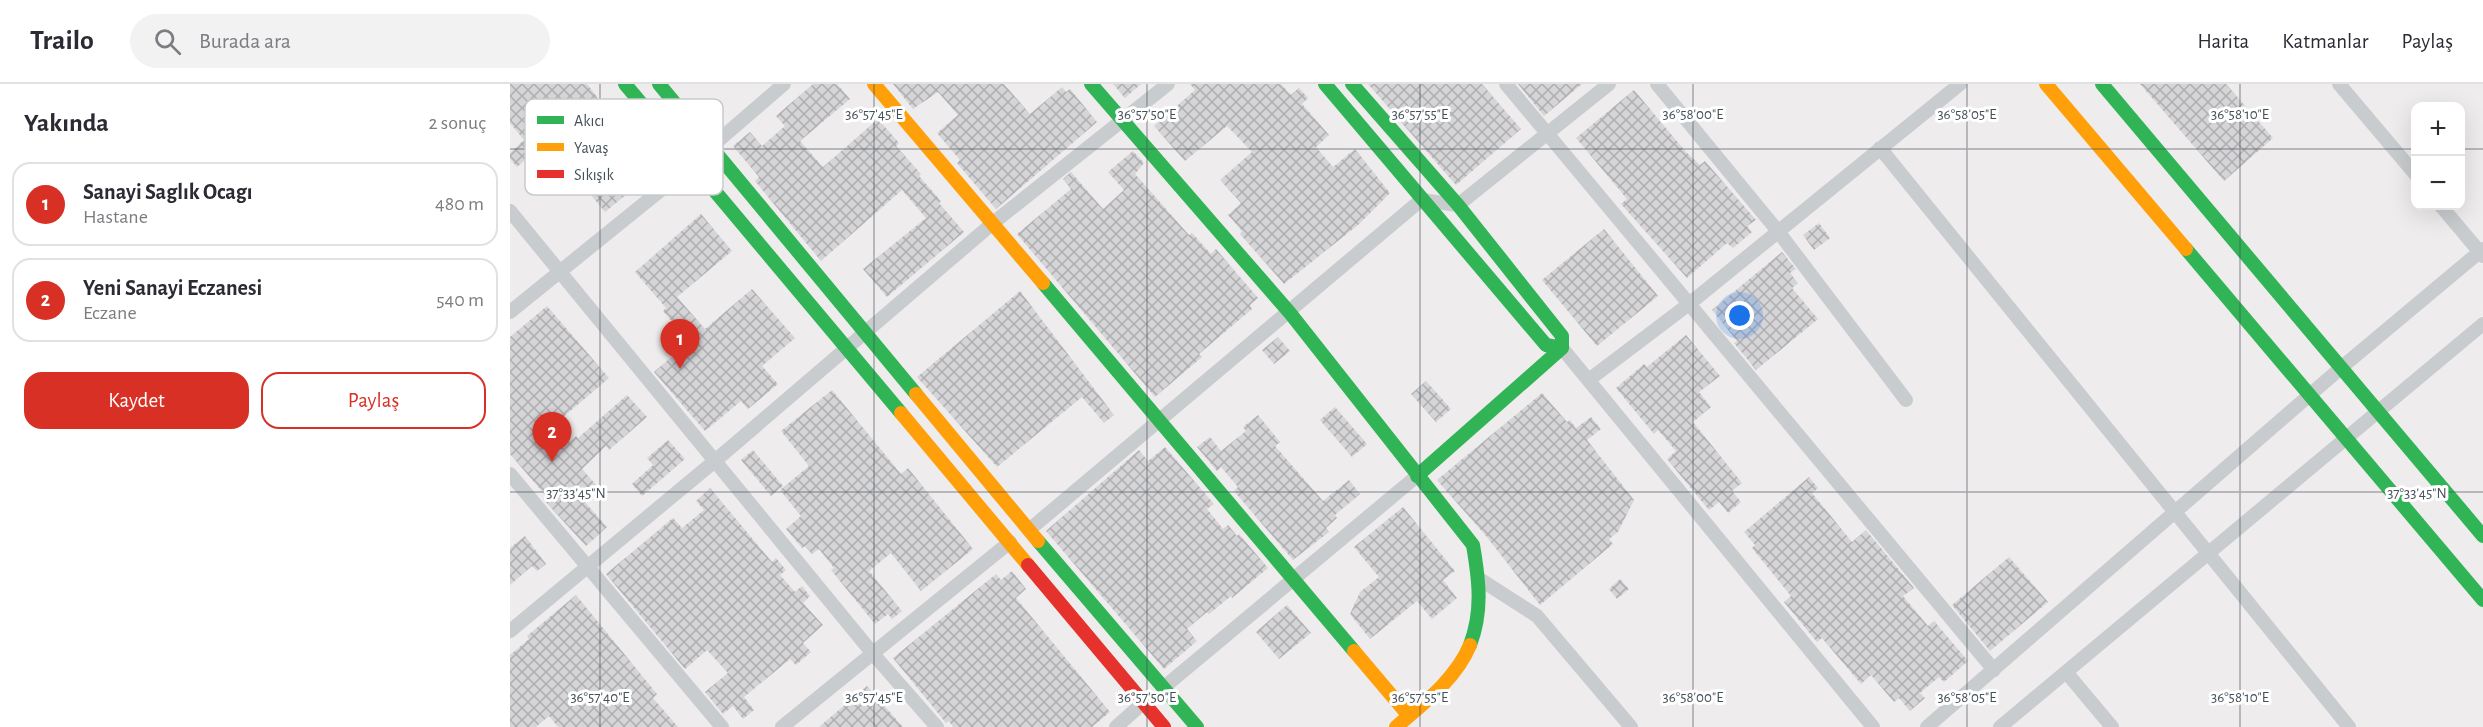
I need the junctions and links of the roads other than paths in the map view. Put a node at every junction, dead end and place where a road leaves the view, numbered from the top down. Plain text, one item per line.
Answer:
1 (625, 84) edge
2 (659, 84) edge
3 (783, 84) edge
4 (874, 84) edge
5 (1091, 84) edge
6 (1168, 84) edge
7 (1325, 84) edge
8 (1352, 84) edge
9 (1506, 84) edge
10 (1610, 84) edge
11 (1657, 84) edge
12 (1960, 84) edge
13 (2046, 84) edge
14 (2102, 84) edge
15 (2339, 84) edge
16 (638, 99) edge
17 (671, 99) edge
18 (1121, 122) junction
19 (1545, 133) junction
20 (723, 136) edge
21 (1880, 148) junction
22 (723, 161) edge
23 (2411, 170) edge
24 (654, 195) edge
25 (719, 195) edge
26 (1421, 200) junction
27 (1458, 205) junction
28 (2445, 210) edge
29 (510, 211) edge
30 (993, 223) junction
31 (1777, 230) junction
32 (2482, 252) edge
33 (558, 272) junction
34 (1689, 304) junction
35 (510, 312) edge
36 (1290, 313) junction
37 (2483, 324) edge
38 (867, 331) junction
39 (1562, 348) junction
40 (846, 349) junction
41 (2342, 367) junction
42 (1590, 379) junction
43 (2310, 396) junction
44 (1906, 400) dead end
45 (2379, 412) junction
46 (1160, 418) junction
47 (2346, 439) junction
48 (716, 460) junction
49 (510, 474) edge
50 (1417, 476) junction
51 (2175, 512) junction
52 (1029, 530) junction
53 (2483, 536) edge
54 (1010, 542) junction
55 (2208, 554) junction
56 (585, 567) junction
57 (1290, 579) junction
58 (1481, 580) junction
59 (2483, 600) edge
60 (510, 631) edge
61 (874, 654) junction
62 (1994, 670) junction
63 (2066, 672) junction
64 (1163, 688) junction
65 (1143, 704) junction
66 (1413, 721) edge
67 (722, 727) edge
68 (782, 727) edge
69 (938, 727) edge
70 (1116, 727) edge
71 (1164, 727) edge
72 (1197, 727) edge
73 (1396, 727) edge
74 (1631, 727) edge
75 (1873, 727) edge
76 (1927, 727) edge
77 (2000, 727) edge
78 (2112, 727) edge
79 (2349, 727) edge

1 - 16 street
2 - 17 street
3 - 20 street
4 - 30 street
5 - 18 street
6 - 18 street
7 - 26 street
8 - 27 street
9 - 19 street
10 - 19 street
11 - 31 street
12 - 21 street
13 - 43 street
14 - 41 street
15 - 23 street
18 - 30 street
18 - 36 street
19 - 27 street
19 - 34 street
21 - 31 street
21 - 51 street
22 - 38 street
24 - 33 street
25 - 40 street
26 - 27 street
26 - 36 street
26 - 39 street
27 - 39 street
28 - 32 street
29 - 33 street
30 - 38 street
30 - 46 street
31 - 34 street
31 - 44 street
32 - 41 street
33 - 35 street
33 - 48 street
34 - 42 street
34 - 62 street
36 - 46 street
36 - 50 street
37 - 45 street
38 - 40 street
38 - 52 street
39 - 42 street
39 - 50 street
40 - 48 street
40 - 54 street
41 - 43 street
41 - 45 street
42 - 75 street
43 - 47 street
43 - 51 street
45 - 47 street
45 - 53 street
46 - 52 street
46 - 57 street
47 - 55 street
47 - 59 street
48 - 56 street
48 - 61 street
49 - 56 street
50 - 57 street
50 - 58 street
51 - 55 street
51 - 62 street
52 - 64 street
54 - 61 street
54 - 65 street
55 - 63 street
55 - 79 street
56 - 60 street
56 - 67 street
57 - 64 street
57 - 66 street
58 - 66 street
58 - 74 street
61 - 68 street
61 - 69 street
62 - 76 street
63 - 77 street
63 - 78 street
64 - 72 street
65 - 70 street
65 - 71 street
66 - 73 street

